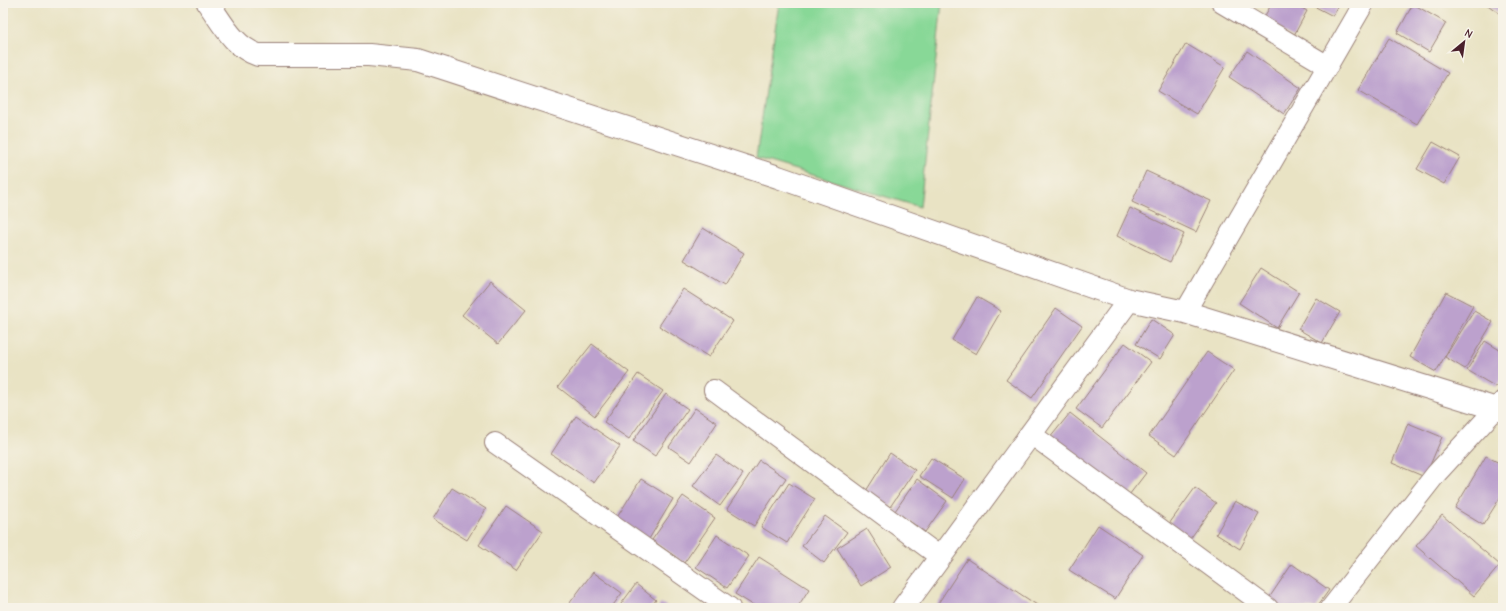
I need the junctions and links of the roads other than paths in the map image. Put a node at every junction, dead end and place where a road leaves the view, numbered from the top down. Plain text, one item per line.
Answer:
1 (208, 3) edge
2 (1222, 3) edge
3 (1364, 3) edge
4 (1328, 66) junction
5 (1129, 300) junction
6 (1185, 312) junction
7 (714, 390) dead end
8 (1501, 407) edge
9 (1031, 434) junction
10 (495, 443) dead end
11 (939, 556) junction
12 (730, 608) edge
13 (903, 608) edge
14 (1268, 608) edge
15 (1331, 608) edge

1 - 5 street
2 - 4 street
3 - 4 street
4 - 6 street
5 - 6 street
5 - 9 street
6 - 8 street
7 - 11 street
8 - 15 street
9 - 11 street
9 - 14 street
10 - 12 street
11 - 13 street

